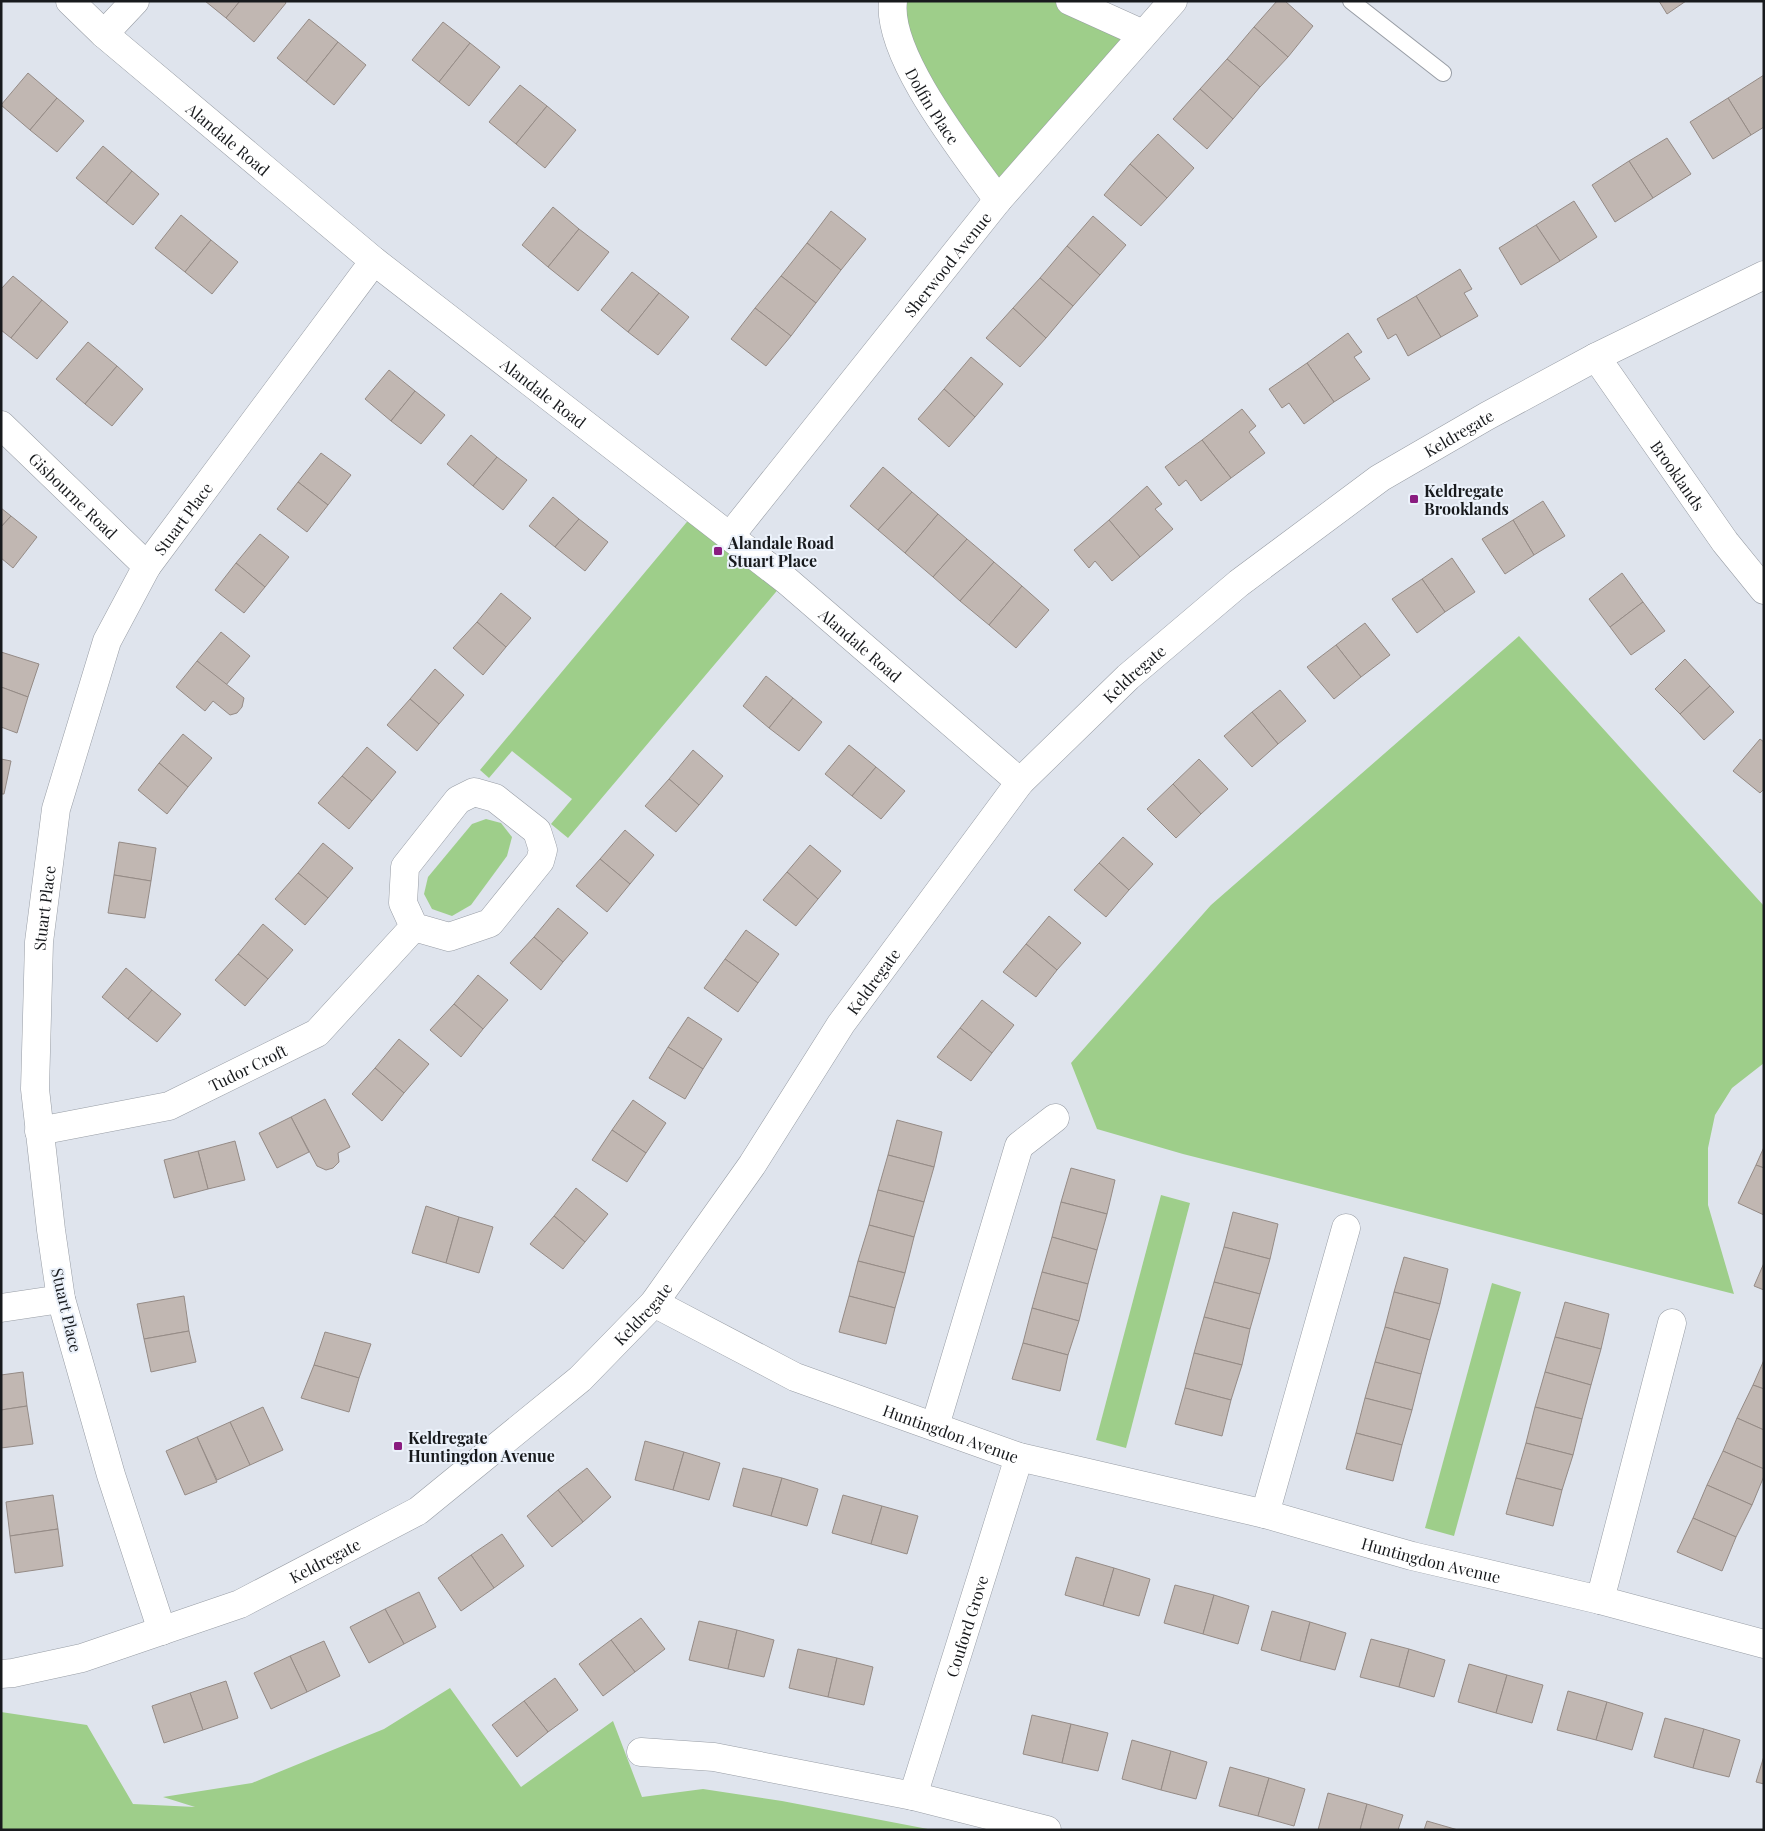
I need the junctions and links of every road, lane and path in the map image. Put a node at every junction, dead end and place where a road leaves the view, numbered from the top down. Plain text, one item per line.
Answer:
1 (70, 1) edge
2 (136, 1) edge
3 (893, 1) edge
4 (1070, 1) edge
5 (1173, 1) edge
6 (1351, 1) edge
7 (104, 34) junction
8 (1143, 34) junction
9 (1443, 73) dead end
10 (998, 200) junction
11 (374, 261) junction
12 (1764, 276) edge
13 (1596, 357) junction
14 (1, 425) edge
15 (730, 536) junction
16 (147, 566) junction
17 (1764, 590) edge
18 (1020, 782) junction
19 (414, 927) junction
20 (1055, 1118) dead end
21 (39, 1131) junction
22 (1346, 1228) dead end
23 (61, 1299) junction
24 (654, 1303) junction
25 (1, 1308) edge
26 (1672, 1323) dead end
27 (935, 1426) junction
28 (1019, 1457) junction
29 (1265, 1514) junction
30 (1600, 1600) junction
31 (162, 1631) junction
32 (1764, 1644) edge
33 (1, 1674) edge
34 (641, 1752) dead end
35 (913, 1796) junction
36 (1047, 1830) edge

1 - 7 street, Alandale Road
2 - 7 street
3 - 10 street, Dolfin Place
4 - 8 street
5 - 8 street, Sherwood Avenue
6 - 9 lane
7 - 11 street, Alandale Road
8 - 10 street, Sherwood Avenue
10 - 15 street, Sherwood Avenue
11 - 15 street, Alandale Road
11 - 16 street, Stuart Place
12 - 13 street, Keldregate
13 - 17 street, Brooklands
13 - 18 street, Keldregate
14 - 16 street, Gisbourne Road
15 - 18 street, Alandale Road
16 - 21 street, Stuart Place
18 - 24 street, Keldregate
19 - 19 street
19 - 21 street, Tudor Croft
20 - 27 street
21 - 23 street, Stuart Place
22 - 29 street
23 - 25 street
23 - 31 street, Stuart Place
24 - 27 street, Huntingdon Avenue
24 - 31 street, Keldregate
26 - 30 street
27 - 28 street, Huntingdon Avenue
28 - 29 street, Huntingdon Avenue
28 - 35 street, Couford Grove
29 - 30 street, Huntingdon Avenue
30 - 32 street, Huntingdon Avenue
31 - 33 street, Keldregate
34 - 35 street
35 - 36 street

